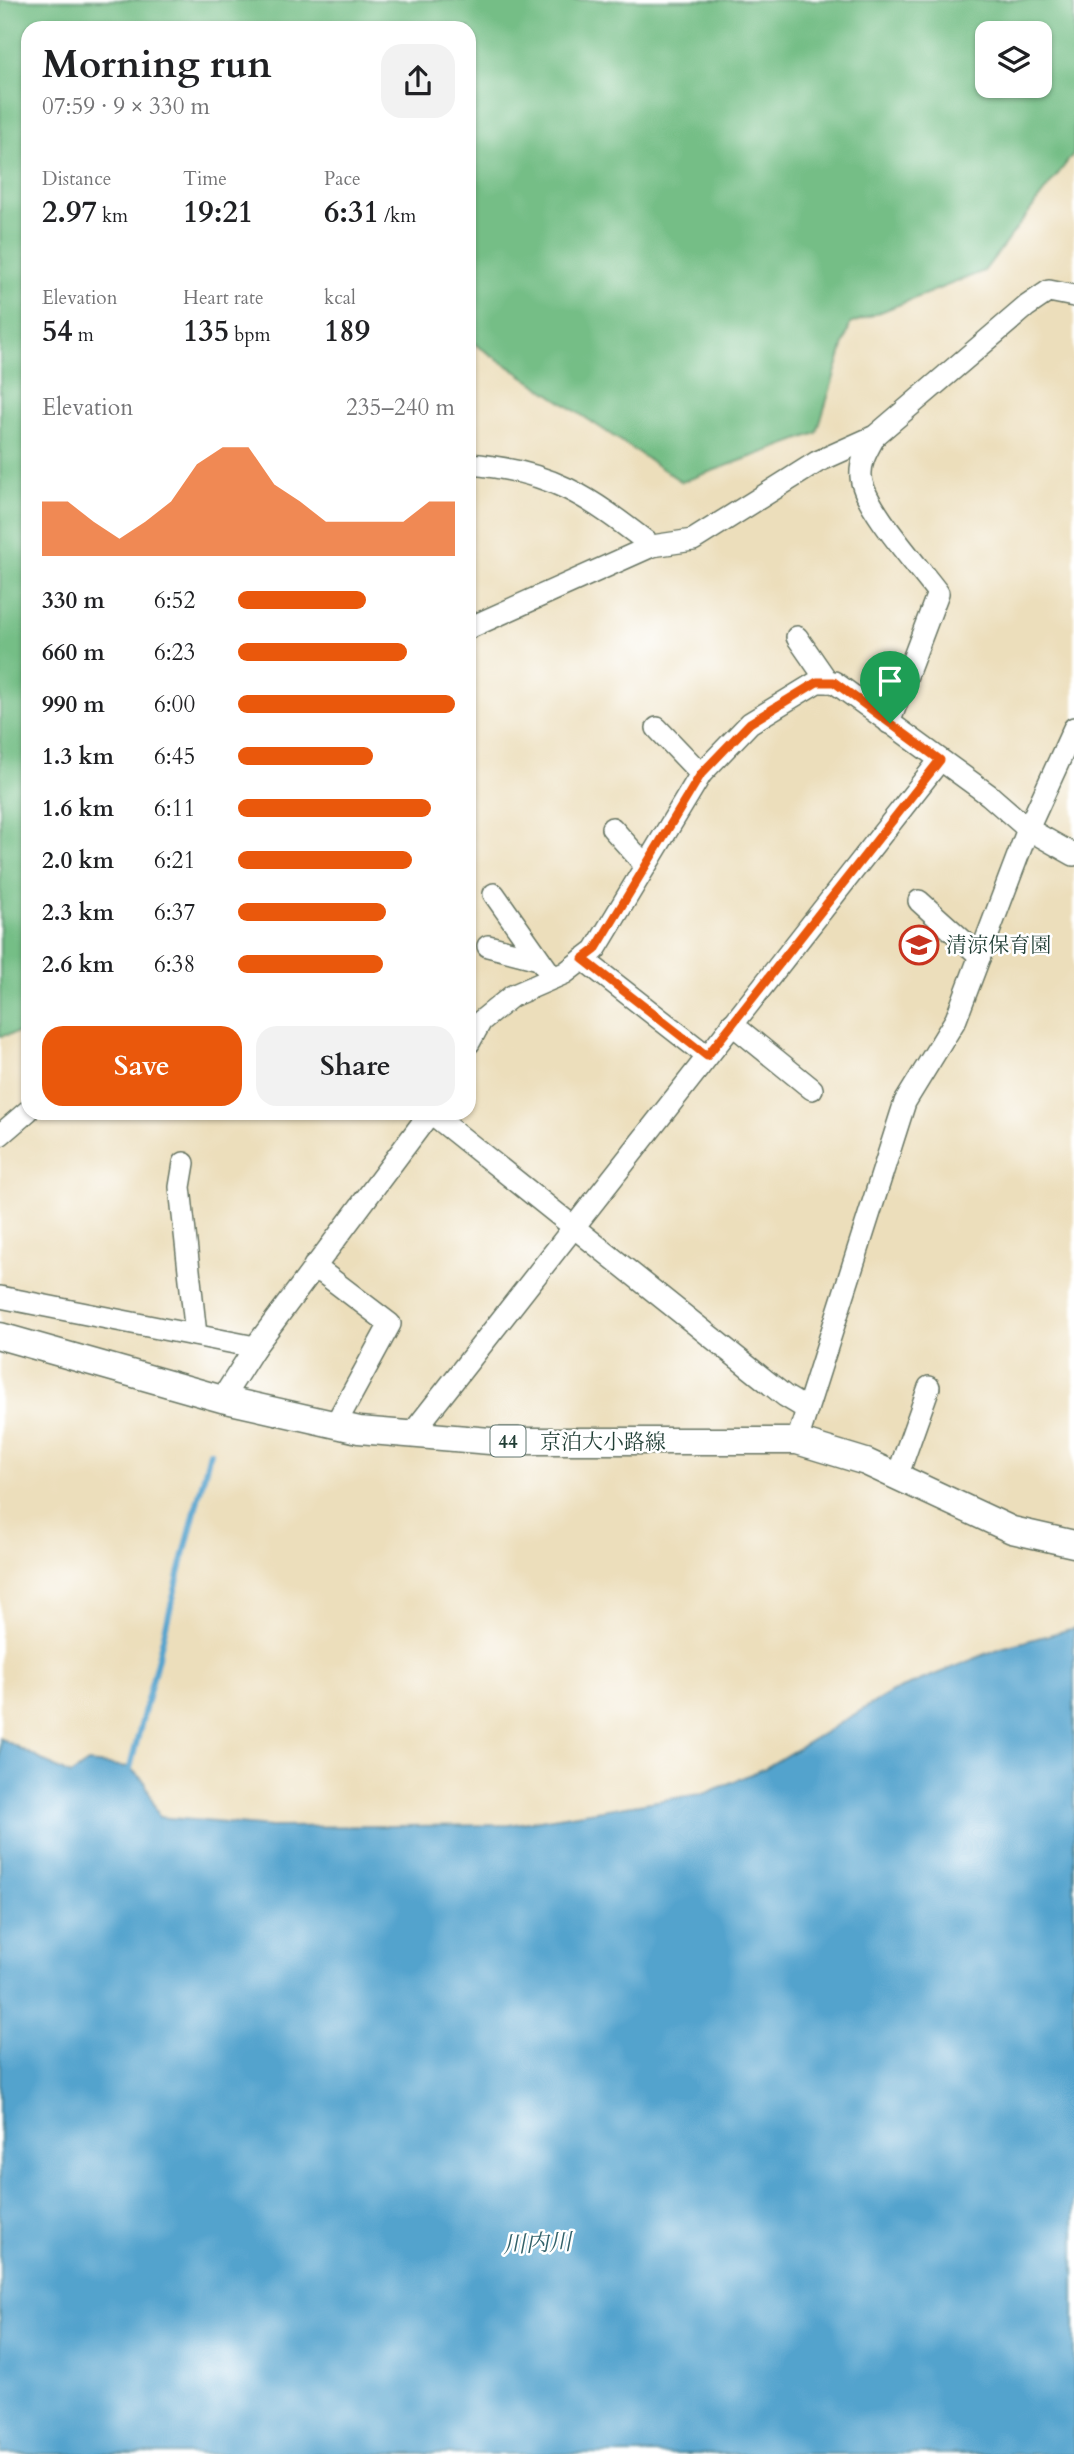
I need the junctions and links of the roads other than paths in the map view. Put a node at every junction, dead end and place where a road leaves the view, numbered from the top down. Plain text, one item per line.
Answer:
1 (1074, 296) edge
2 (874, 436) junction
3 (476, 465) edge
4 (652, 546) junction
5 (476, 625) edge
6 (797, 637) dead end
7 (828, 682) junction
8 (890, 723) junction
9 (657, 728) dead end
10 (1074, 728) edge
11 (940, 760) junction
12 (701, 774) junction
13 (612, 828) dead end
14 (1028, 829) junction
15 (1074, 855) edge
16 (645, 865) junction
17 (494, 894) dead end
18 (919, 901) dead end
19 (488, 946) dead end
20 (980, 956) junction
21 (539, 959) junction
22 (583, 959) junction
23 (553, 978) junction
24 (732, 1024) junction
25 (476, 1030) edge
26 (707, 1056) junction
27 (812, 1088) dead end
28 (21, 1117) edge
29 (420, 1120) edge
30 (428, 1120) edge
31 (0, 1135) edge
32 (184, 1163) dead end
33 (573, 1227) junction
34 (314, 1266) junction
35 (0, 1297) edge
36 (0, 1335) edge
37 (196, 1335) junction
38 (255, 1347) junction
39 (929, 1387) dead end
40 (222, 1399) junction
41 (805, 1409) junction
42 (335, 1425) junction
43 (411, 1434) junction
44 (797, 1441) junction
45 (897, 1476) junction
46 (1074, 1544) edge

1 - 2 street
2 - 4 street
2 - 8 street
3 - 4 street
4 - 5 street
6 - 7 street
7 - 8 street
7 - 12 street
8 - 11 street
9 - 12 street
10 - 14 street
11 - 14 street
11 - 24 street
12 - 16 street
13 - 16 street
14 - 15 street
14 - 20 street
16 - 22 street
17 - 21 street
18 - 20 street
19 - 21 street
20 - 41 street
21 - 23 street
22 - 23 street
22 - 26 street
23 - 25 street
24 - 26 street
24 - 27 street
26 - 33 street
28 - 31 street
29 - 34 street
30 - 33 street
32 - 37 street
33 - 41 street
33 - 43 street
34 - 38 street
34 - 42 street
35 - 37 street
36 - 40 main road, 京泊大小路線 / 44
37 - 38 street
38 - 40 street
39 - 45 street
40 - 42 main road, 京泊大小路線 / 44
41 - 44 street
42 - 43 main road, 京泊大小路線 / 44
43 - 44 main road, 京泊大小路線 / 44
44 - 45 main road, 京泊大小路線 / 44
45 - 46 main road, 京泊大小路線 / 44

